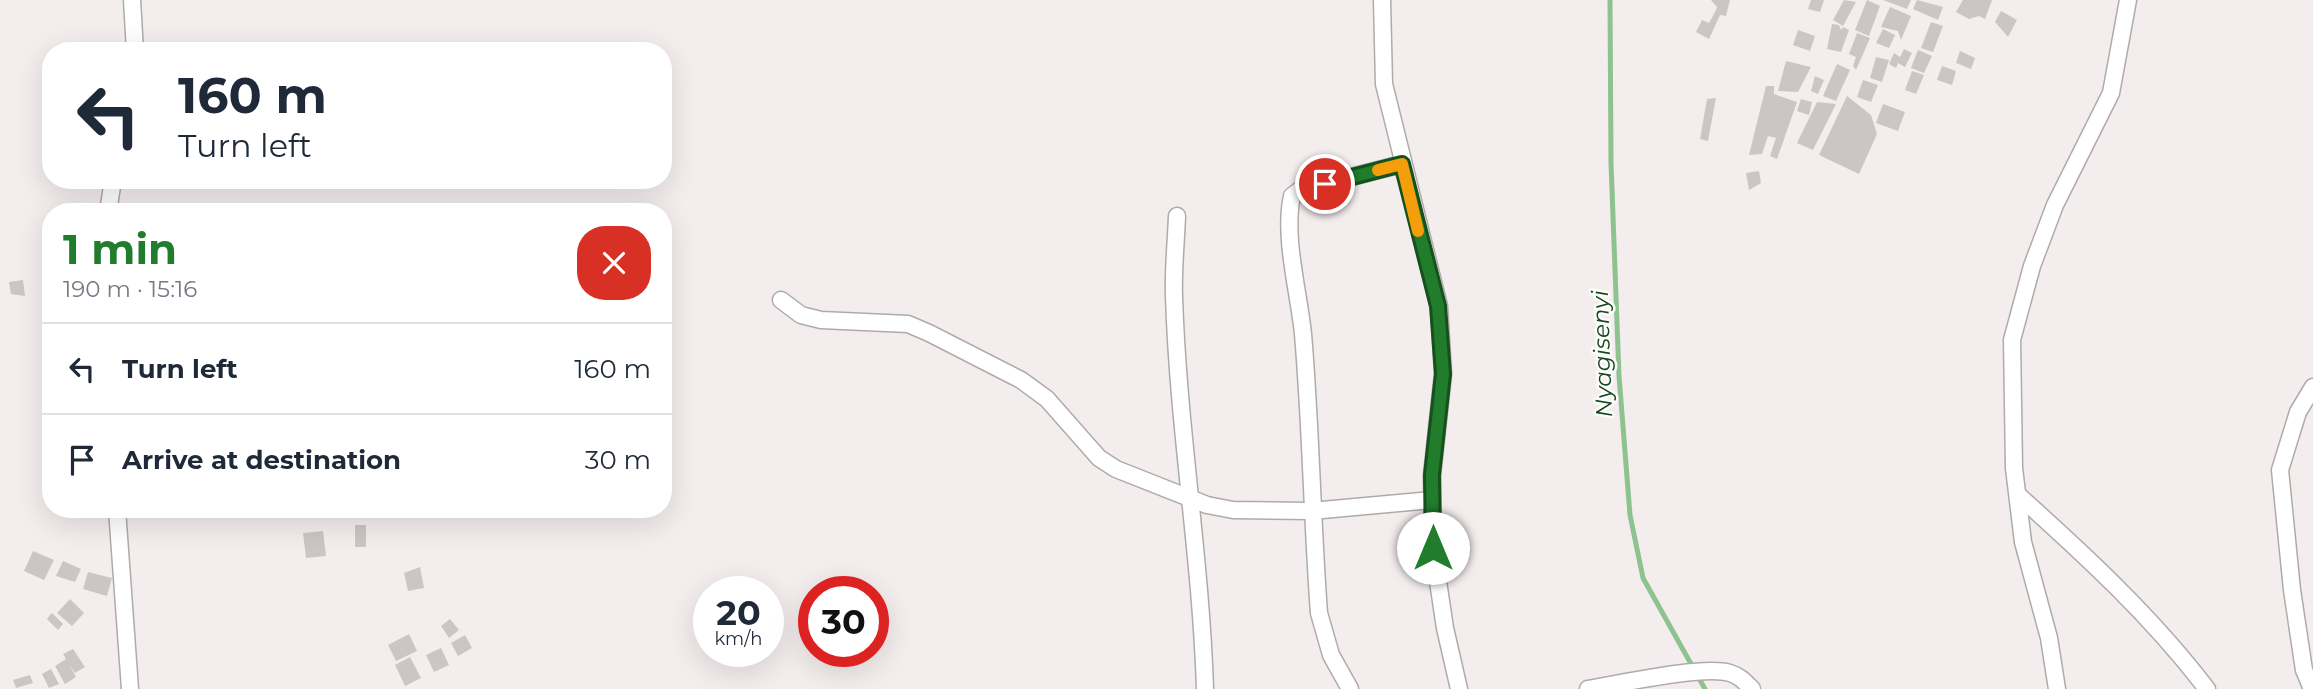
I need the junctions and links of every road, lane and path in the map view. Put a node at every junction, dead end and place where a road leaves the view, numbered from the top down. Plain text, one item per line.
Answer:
1 (132, 0) edge
2 (1382, 0) edge
3 (2128, 0) edge
4 (134, 42) edge
5 (1402, 164) junction
6 (1177, 216) dead end
7 (780, 300) dead end
8 (2313, 387) edge
9 (2018, 495) junction
10 (1188, 496) junction
11 (1432, 500) junction
12 (1311, 511) junction
13 (118, 518) edge
14 (130, 689) edge
15 (1205, 689) edge
16 (1350, 689) edge
17 (1459, 689) edge
18 (1588, 689) edge
19 (1752, 689) edge
20 (2057, 689) edge
21 (2207, 689) edge
22 (2312, 689) edge

1 - 4 street
2 - 5 street
3 - 9 street
5 - 11 street
5 - 12 street
6 - 10 street
7 - 10 street
8 - 22 street
9 - 20 street
9 - 21 street
10 - 12 street
10 - 15 street
11 - 12 street
11 - 17 street
12 - 16 street
13 - 14 street
18 - 19 street

